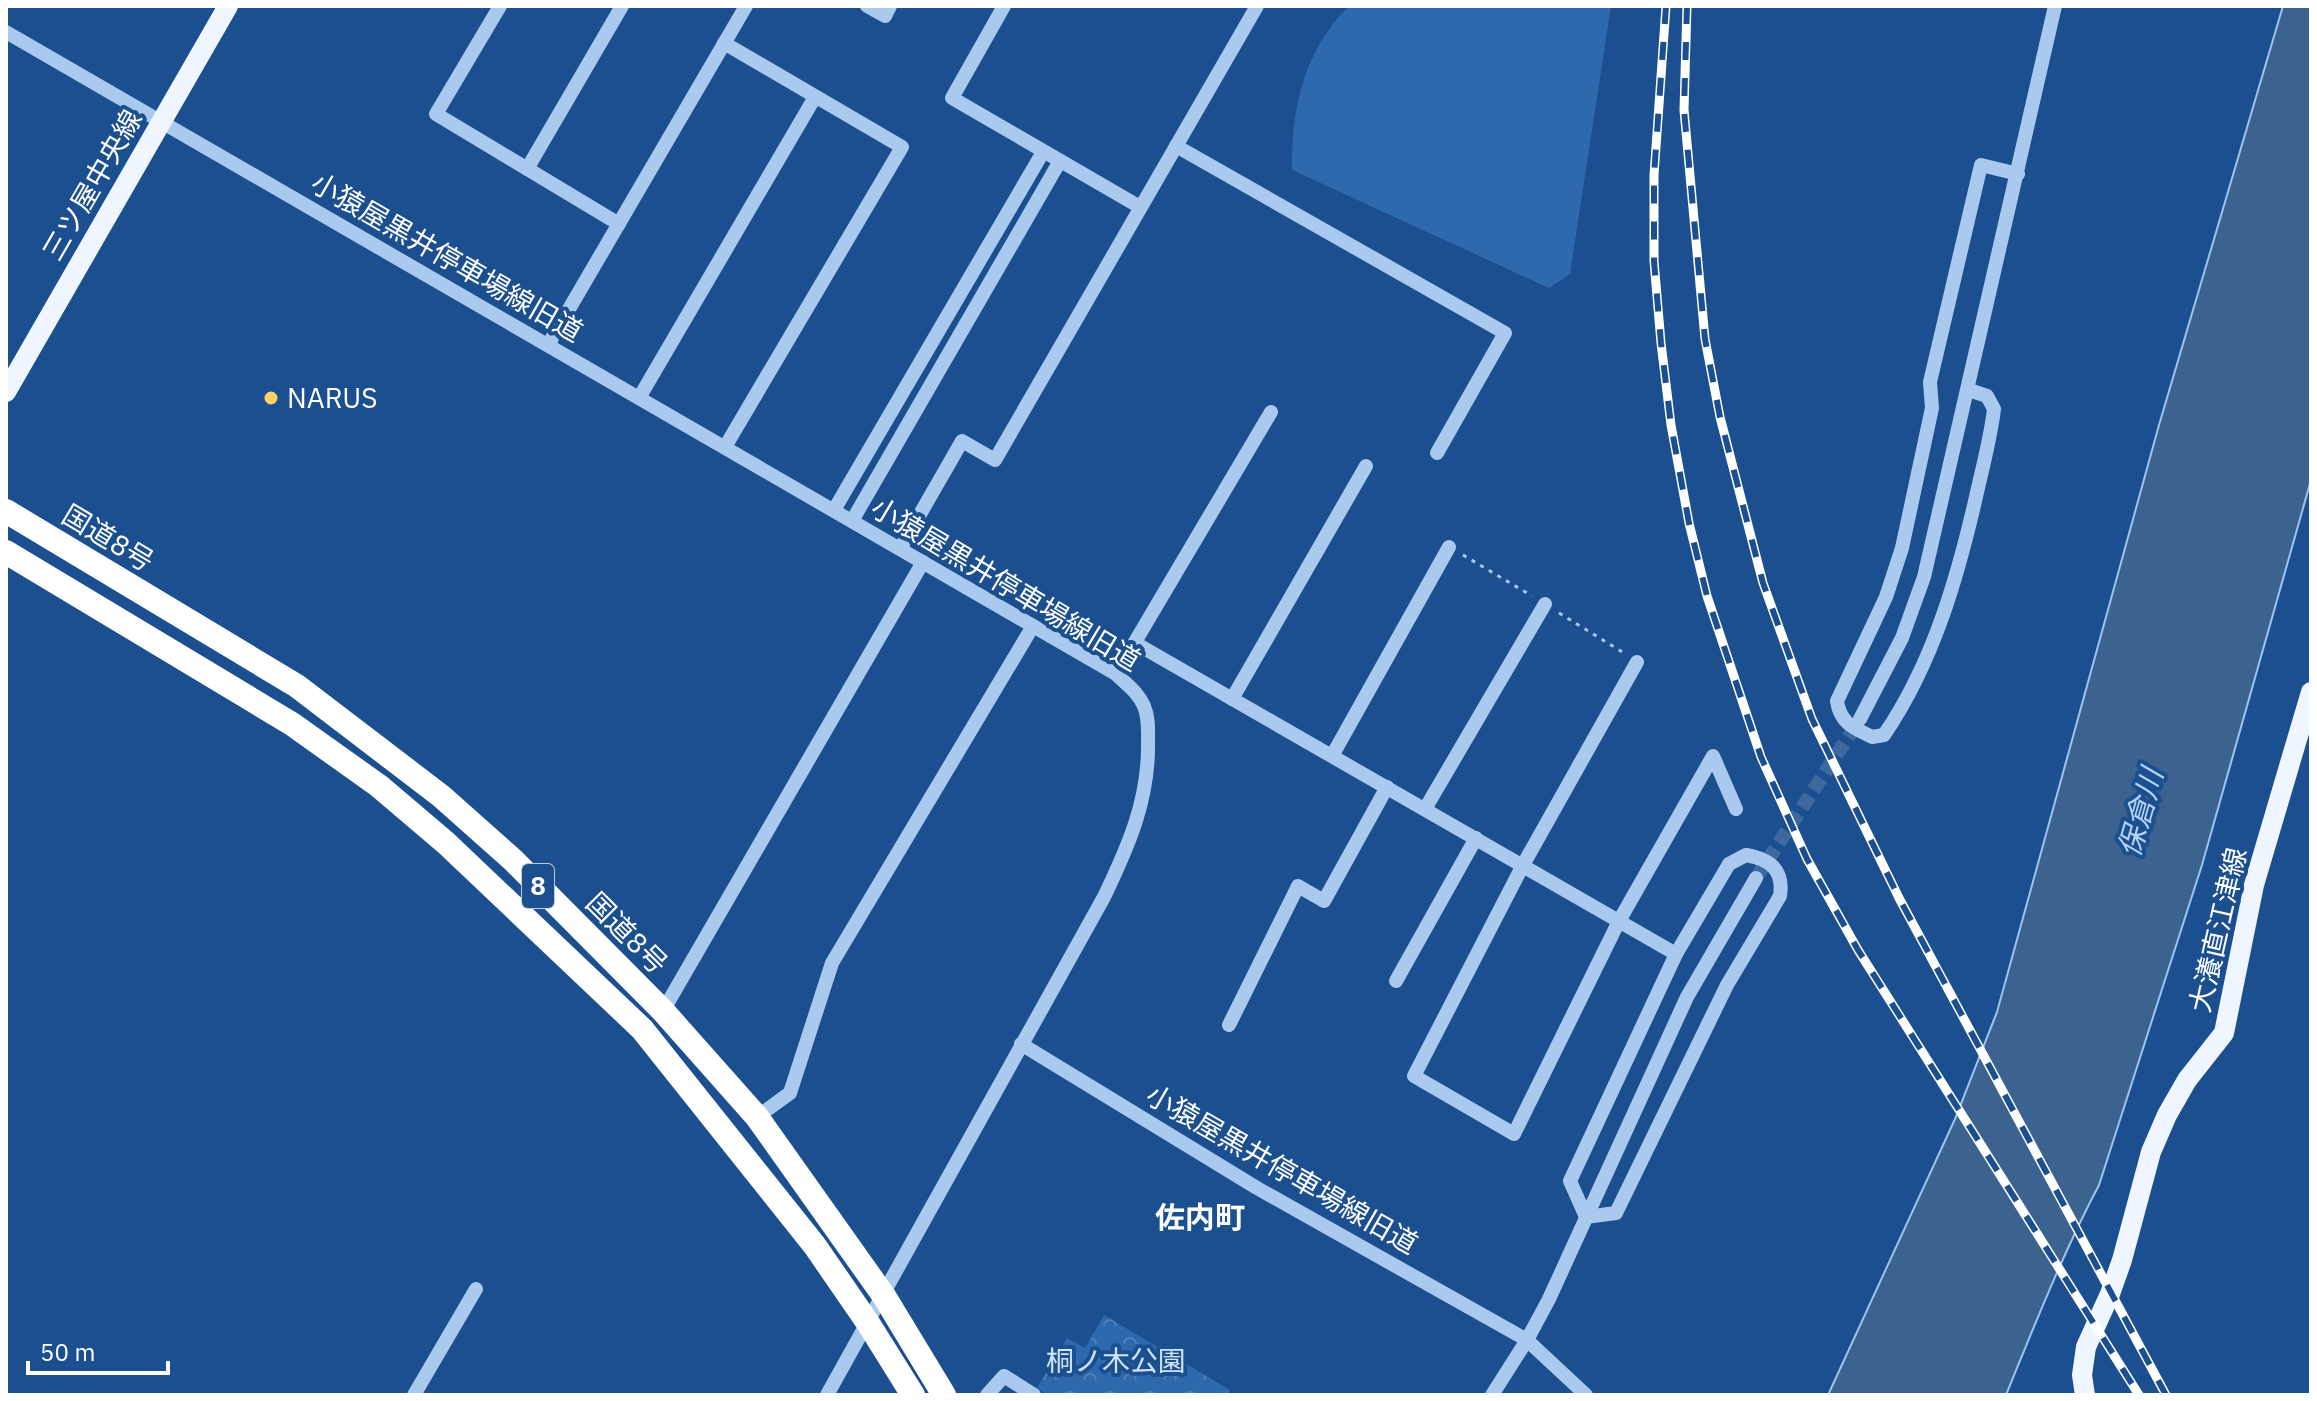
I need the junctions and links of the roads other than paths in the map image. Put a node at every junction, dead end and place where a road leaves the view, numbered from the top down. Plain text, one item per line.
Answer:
1 (228, 6) edge
2 (500, 6) edge
3 (622, 6) edge
4 (746, 6) edge
5 (867, 6) edge
6 (890, 6) edge
7 (1004, 6) edge
8 (1257, 6) edge
9 (2055, 6) edge
10 (6, 32) edge
11 (724, 43) junction
12 (815, 97) junction
13 (161, 120) junction
14 (1176, 146) junction
15 (1043, 152) junction
16 (1060, 161) junction
17 (527, 169) junction
18 (2018, 174) junction
19 (1140, 207) junction
20 (619, 224) junction
21 (548, 345) junction
22 (1969, 390) junction
23 (6, 392) edge
24 (639, 398) junction
25 (1271, 412) dead end
26 (725, 447) junction
27 (1437, 453) dead end
28 (1366, 466) dead end
29 (834, 510) junction
30 (6, 511) edge
31 (852, 521) junction
32 (1449, 547) dead end
33 (900, 549) junction
34 (6, 552) edge
35 (923, 562) junction
36 (1545, 604) dead end
37 (1033, 626) junction
38 (1135, 643) junction
39 (1637, 662) dead end
40 (1116, 674) junction
41 (2311, 692) edge
42 (1232, 699) junction
43 (1860, 719) tunnel mouth
44 (1332, 756) junction
45 (1387, 787) junction
46 (1425, 809) junction
47 (1736, 809) dead end
48 (1476, 838) junction
49 (1523, 865) junction
50 (1756, 878) tunnel mouth
51 (1619, 921) junction
52 (1676, 954) junction
53 (1396, 981) dead end
54 (663, 1011) junction
55 (1229, 1025) dead end
56 (1021, 1044) junction
57 (757, 1117) junction
58 (1586, 1217) junction
59 (476, 1289) dead end
60 (884, 1296) junction
61 (868, 1323) junction
62 (1527, 1340) junction
63 (414, 1395) edge
64 (827, 1395) edge
65 (913, 1395) edge
66 (944, 1395) edge
67 (987, 1395) edge
68 (1034, 1395) edge
69 (1492, 1395) edge
70 (1586, 1395) edge
71 (2085, 1395) edge

1 - 13 main road, 三ツ屋中央線
2 - 17 street
3 - 17 street
4 - 11 street
5 - 6 street
7 - 15 street
8 - 14 street
9 - 18 street
10 - 13 street, 小猿屋黒井停車場線旧道
11 - 12 street
11 - 20 street
12 - 24 street
12 - 26 street
13 - 21 street, 小猿屋黒井停車場線旧道
13 - 23 main road, 三ツ屋中央線
14 - 19 street
14 - 27 street
15 - 16 street
15 - 29 street
16 - 19 street
16 - 31 street
17 - 20 street
18 - 22 street
18 - 22 street
19 - 33 street
20 - 21 street
21 - 24 street, 小猿屋黒井停車場線旧道
22 - 43 street
24 - 26 street, 小猿屋黒井停車場線旧道
25 - 38 street
26 - 29 street, 小猿屋黒井停車場線旧道
28 - 42 street
29 - 31 street, 小猿屋黒井停車場線旧道
30 - 54 highway, 国道8号 / 8
31 - 33 street, 小猿屋黒井停車場線旧道
32 - 44 street
33 - 35 street, 小猿屋黒井停車場線旧道
34 - 61 highway, 国道8号 / 8
35 - 37 street, 小猿屋黒井停車場線旧道
35 - 54 street
36 - 46 street
37 - 40 street, 小猿屋黒井停車場線旧道
37 - 57 street
38 - 40 street
38 - 42 street
39 - 49 street
40 - 56 street, 小猿屋黒井停車場線旧道
41 - 71 main road, 大瀁直江津線
42 - 44 street
44 - 45 street
45 - 46 street
45 - 55 street
46 - 48 street
47 - 51 street
48 - 49 street
48 - 53 street
49 - 51 street
49 - 51 street
50 - 58 street
51 - 52 street
52 - 58 street
52 - 58 street
54 - 57 highway, 国道8号 / 8
56 - 60 street
56 - 62 street, 小猿屋黒井停車場線旧道
57 - 60 highway, 国道8号 / 8
58 - 62 street
59 - 63 street
60 - 61 street
60 - 66 highway, 国道8号 / 8
61 - 64 street
61 - 65 highway, 国道8号 / 8
62 - 69 street
62 - 70 street, 小猿屋黒井停車場線旧道
67 - 68 street

